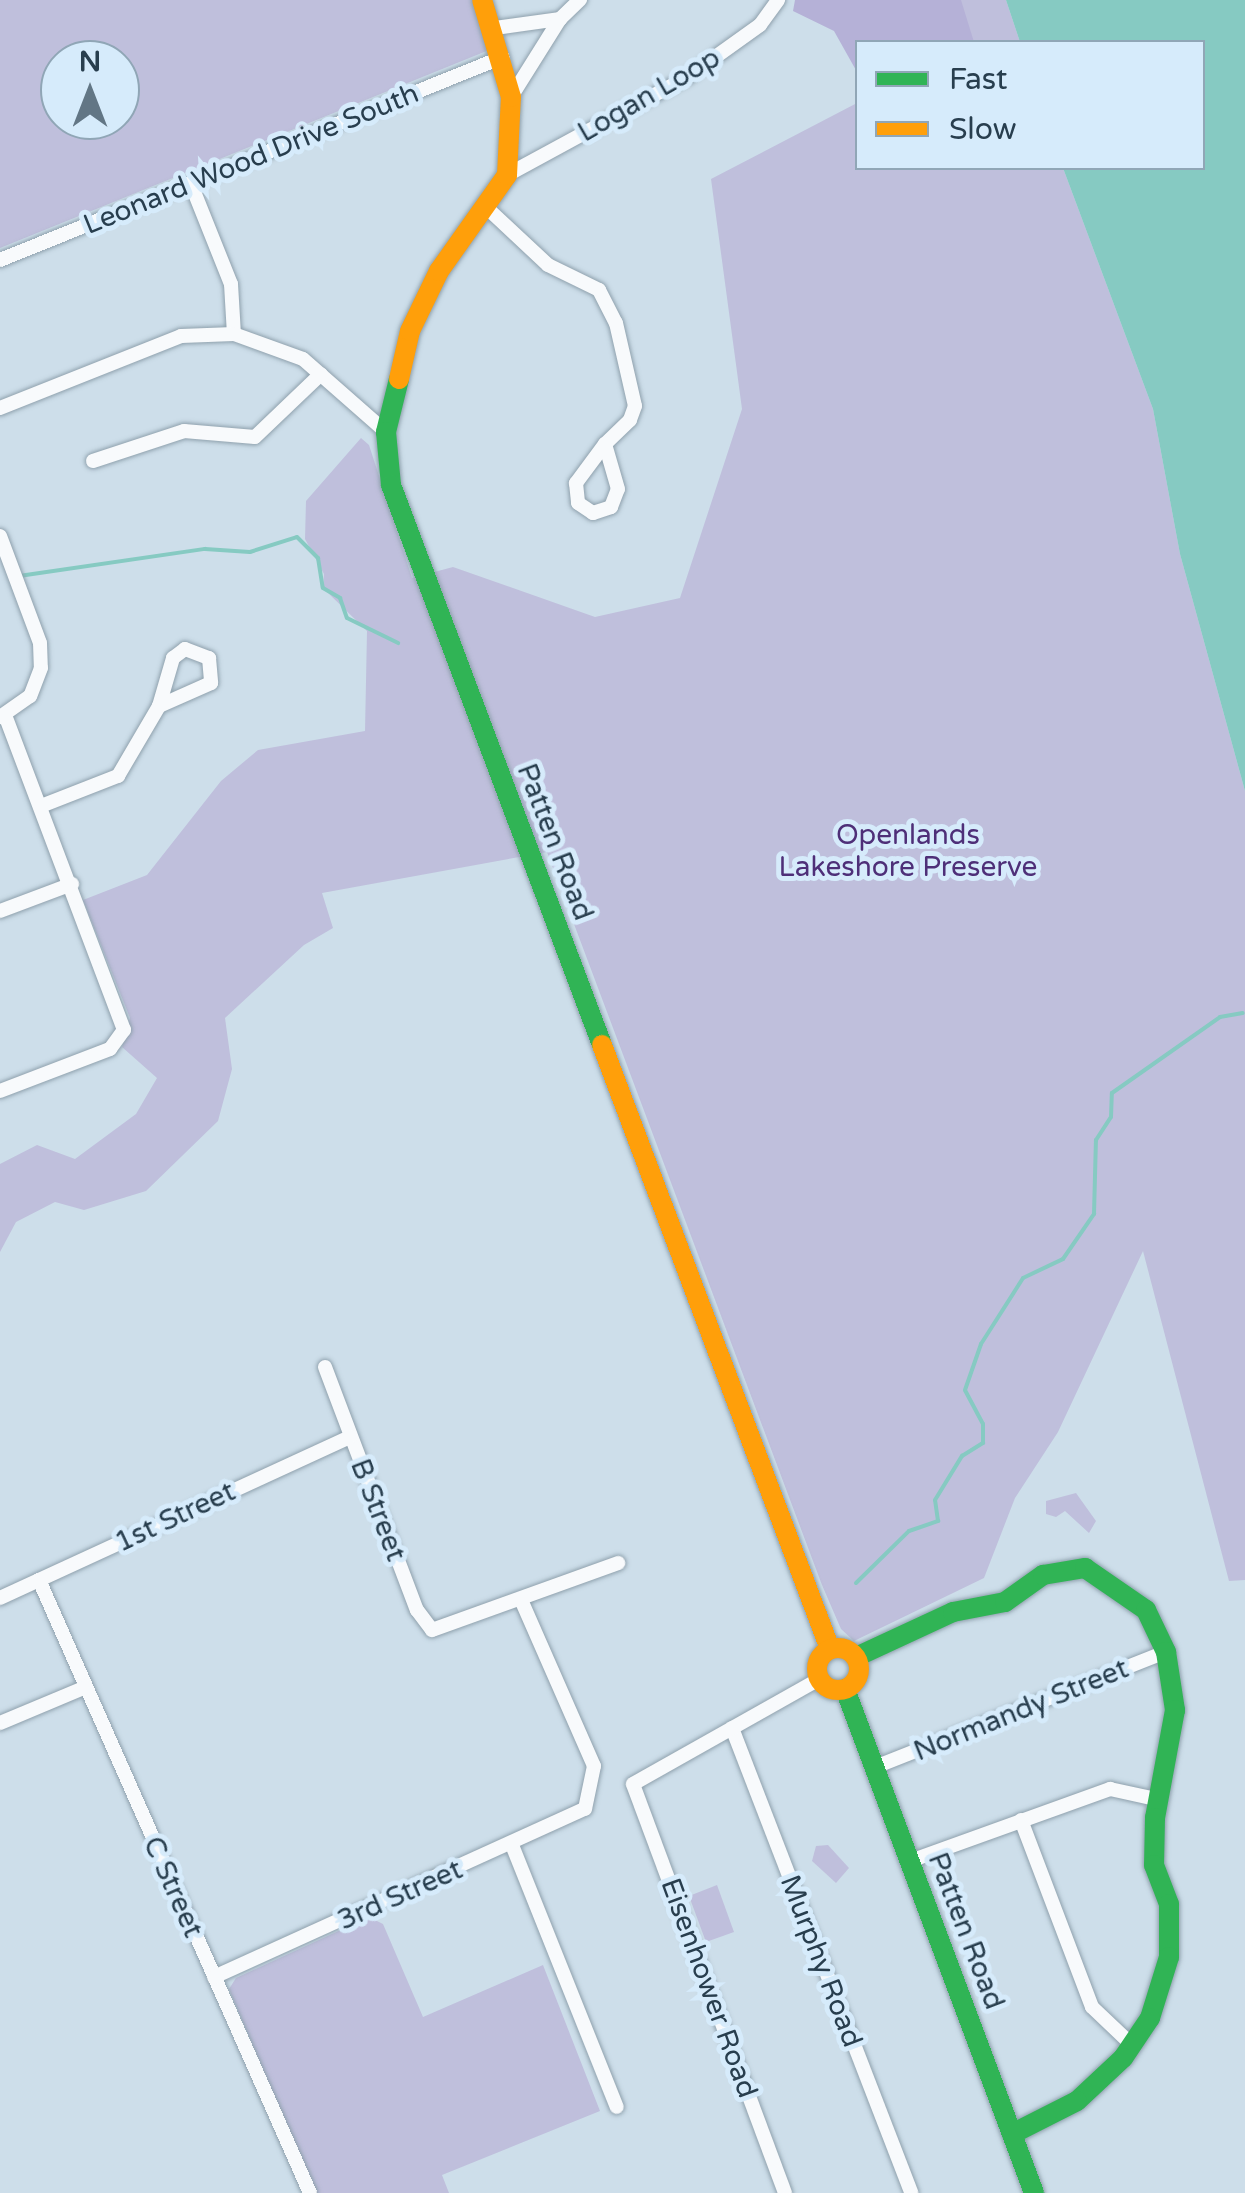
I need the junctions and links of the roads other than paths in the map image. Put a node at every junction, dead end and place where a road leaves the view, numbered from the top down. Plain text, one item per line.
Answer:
1 (482, 0) edge
2 (580, 0) edge
3 (778, 0) edge
4 (560, 19) junction
5 (495, 28) junction
6 (503, 57) junction
7 (512, 97) junction
8 (507, 174) junction
9 (191, 184) junction
10 (487, 208) junction
11 (0, 260) edge
12 (234, 334) junction
13 (322, 374) junction
14 (0, 408) edge
15 (386, 432) junction
16 (604, 444) dead end
17 (93, 461) dead end
18 (3, 543) edge
19 (159, 706) junction
20 (2, 716) edge
21 (40, 806) junction
22 (72, 884) junction
23 (0, 911) edge
24 (0, 1091) edge
25 (325, 1367) dead end
26 (350, 1437) junction
27 (618, 1563) dead end
28 (39, 1580) junction
29 (0, 1598) edge
30 (520, 1600) junction
31 (830, 1649) junction
32 (1166, 1652) junction
33 (856, 1657) junction
34 (820, 1679) junction
35 (86, 1687) junction
36 (845, 1689) junction
37 (0, 1723) edge
38 (732, 1728) junction
39 (875, 1767) junction
40 (1160, 1800) junction
41 (1022, 1820) junction
42 (512, 1846) junction
43 (910, 1861) junction
44 (214, 1977) junction
45 (1132, 2044) junction
46 (617, 2107) dead end
47 (1012, 2134) junction
48 (310, 2193) edge
49 (785, 2193) edge
50 (911, 2193) edge
51 (1034, 2193) edge

1 - 5 street, Patten Road
2 - 4 street
3 - 8 street, Logan Loop
4 - 5 street
4 - 7 street
5 - 6 street, Patten Road
6 - 7 street, Patten Road
6 - 9 street, Leonard Wood Drive South
7 - 8 street, Patten Road
8 - 10 street, Patten Road
9 - 11 street, Leonard Wood Drive South
9 - 12 street
10 - 15 street, Patten Road
10 - 16 street
12 - 13 street
12 - 14 street
13 - 15 street
13 - 17 street
15 - 31 street, Patten Road
18 - 20 street
19 - 19 street
19 - 21 street
20 - 21 street
21 - 22 street
22 - 23 street
22 - 24 street
25 - 26 street, B Street
26 - 28 street, 1st Street
26 - 30 street, B Street
27 - 30 street
28 - 29 street, 1st Street
28 - 35 street, C Street
30 - 42 street, 3rd Street
31 - 33 street
31 - 34 street
32 - 33 street
32 - 39 street, Normandy Street
32 - 40 street
33 - 36 street
34 - 36 street
34 - 38 street
35 - 37 street
35 - 44 street, C Street
36 - 39 street, Patten Road
38 - 49 street, Eisenhower Road
38 - 50 street, Murphy Road
39 - 43 street, Patten Road
40 - 41 street
40 - 45 street
41 - 43 street
41 - 45 street
42 - 44 street, 3rd Street
42 - 46 street
43 - 47 street, Patten Road
44 - 48 street, C Street
45 - 47 street
47 - 51 street, Patten Road

